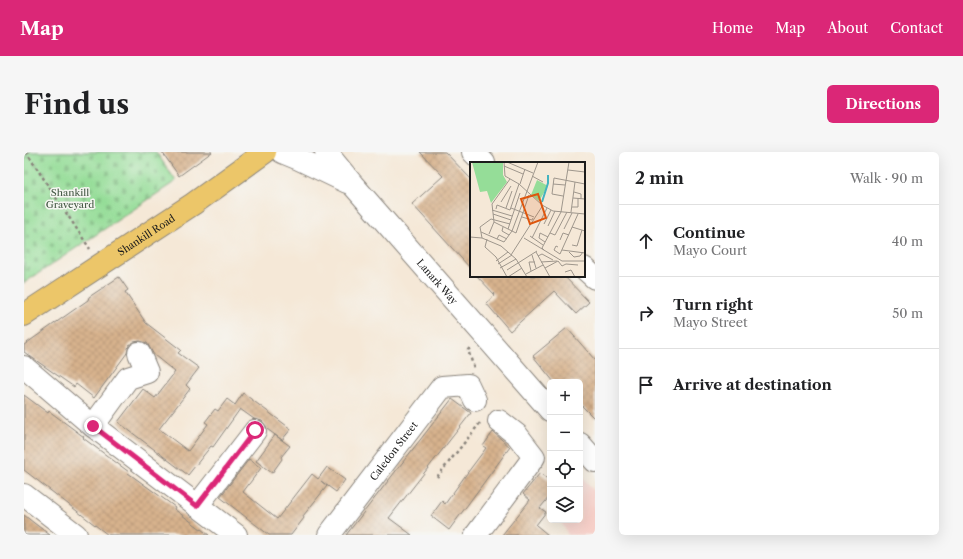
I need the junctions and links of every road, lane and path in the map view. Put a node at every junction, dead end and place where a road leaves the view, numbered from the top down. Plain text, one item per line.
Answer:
1 (26, 152) edge
2 (265, 152) edge
3 (282, 152) edge
4 (326, 152) edge
5 (473, 152) edge
6 (483, 162) edge
7 (353, 185) junction
8 (100, 265) junction
9 (585, 269) edge
10 (595, 278) edge
11 (24, 315) edge
12 (470, 348) dead end
13 (139, 353) dead end
14 (24, 367) edge
15 (480, 400) junction
16 (547, 407) edge
17 (93, 426) junction
18 (255, 430) dead end
19 (583, 447) edge
20 (595, 461) edge
21 (437, 477) dead end
22 (24, 495) edge
23 (197, 506) junction
24 (76, 535) edge
25 (236, 535) edge
26 (328, 535) edge
27 (476, 535) edge

1 - 8 path
2 - 8 main road, Shankill Road
3 - 7 street
4 - 7 street, Lanark Way
5 - 6 street
7 - 16 street, Lanark Way
8 - 11 main road, Shankill Road
9 - 10 street
12 - 15 path
13 - 17 street
14 - 17 street
15 - 21 path
15 - 26 street, Caledon Street
15 - 27 street
17 - 23 street
18 - 23 street
19 - 20 street
22 - 24 street
23 - 25 street

